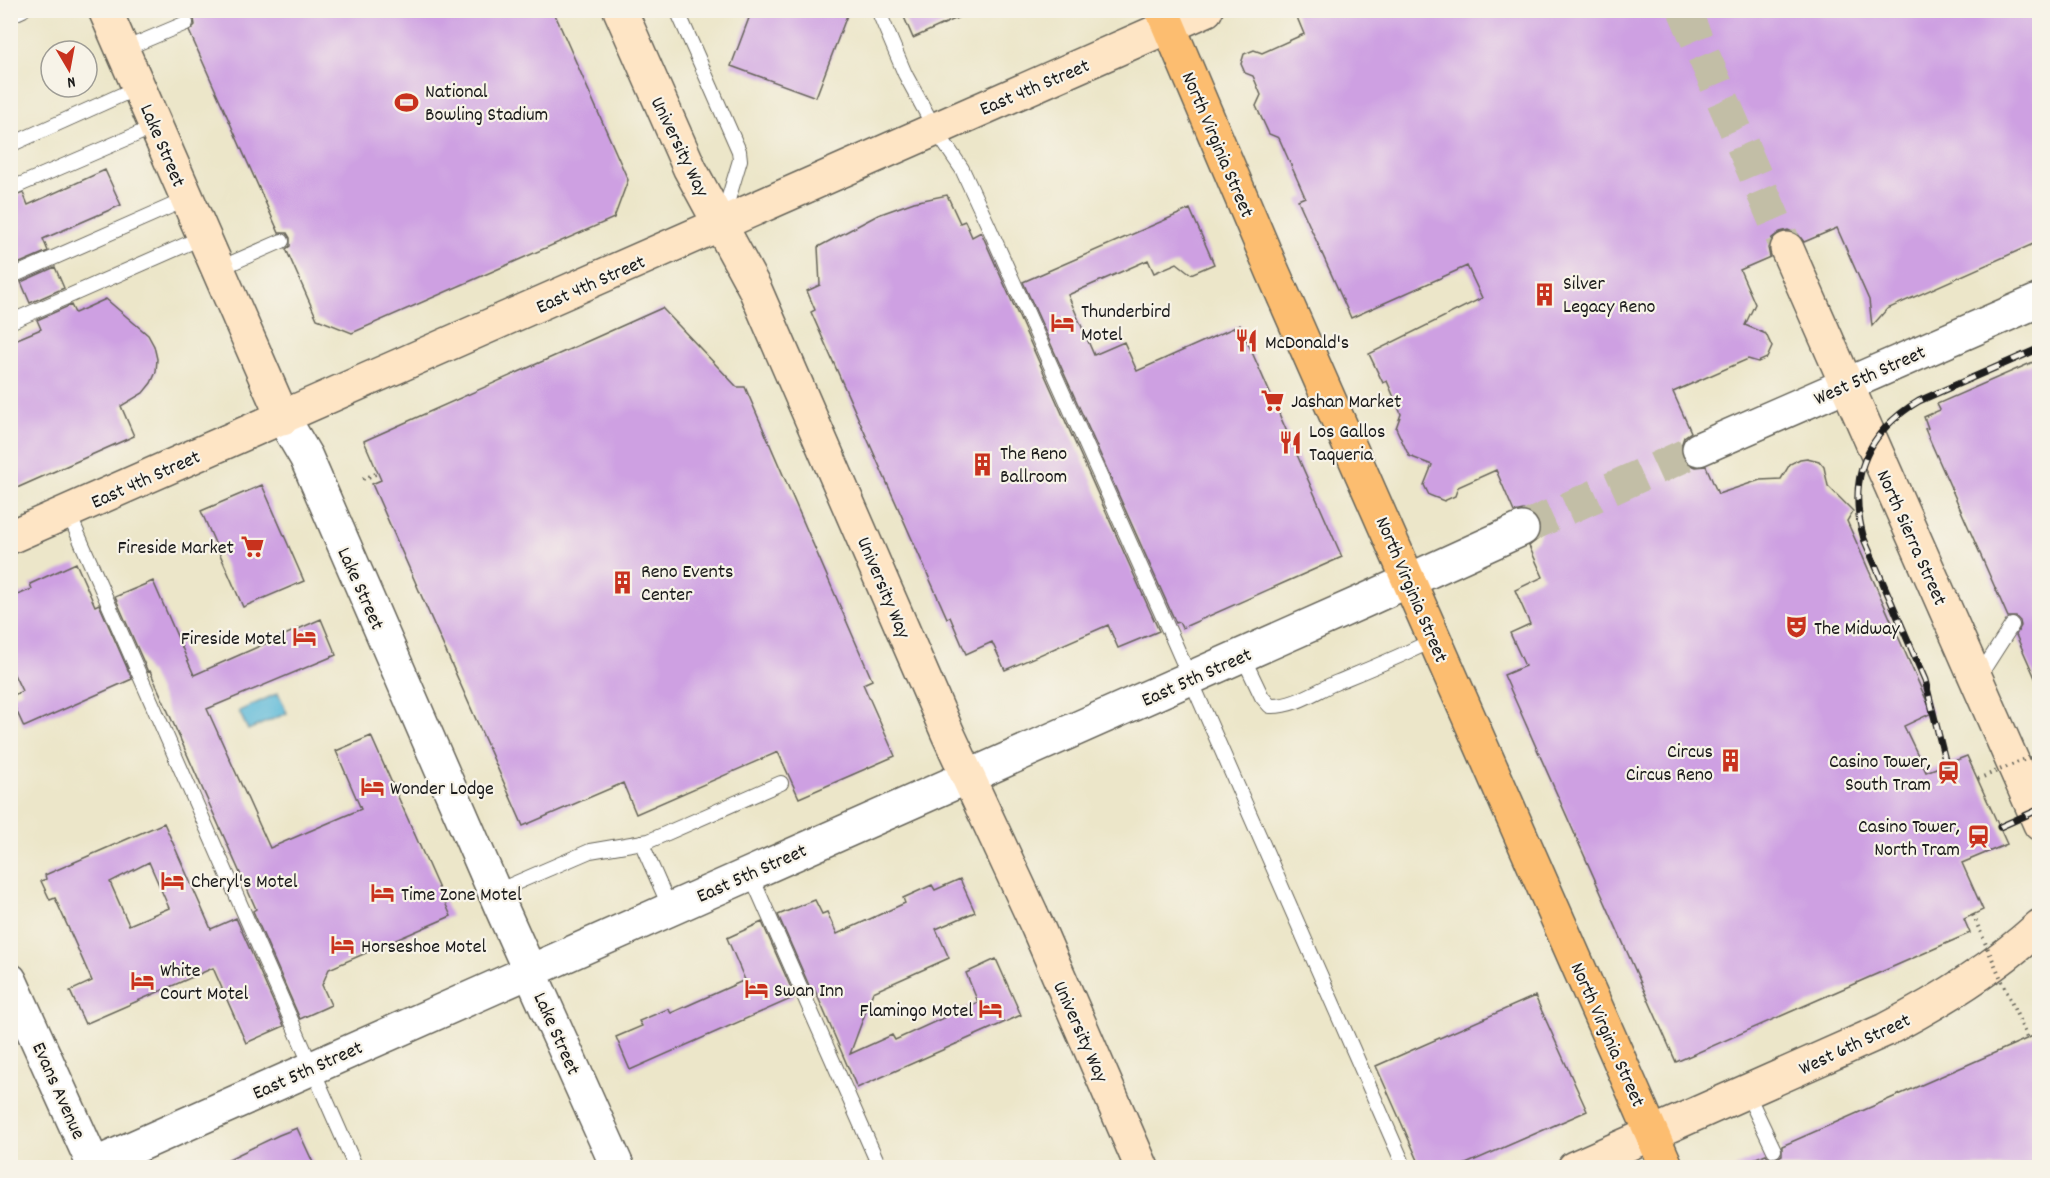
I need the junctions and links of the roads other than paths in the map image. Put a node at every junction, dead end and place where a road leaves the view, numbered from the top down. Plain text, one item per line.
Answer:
1 (23, 10) edge
2 (105, 10) edge
3 (620, 10) edge
4 (677, 10) edge
5 (878, 10) edge
6 (1206, 10) edge
7 (10, 16) edge
8 (1165, 19) edge
9 (186, 23) dead end
10 (122, 50) junction
11 (139, 87) junction
12 (156, 126) junction
13 (935, 129) junction
14 (10, 145) edge
15 (10, 189) edge
16 (187, 199) junction
17 (721, 225) junction
18 (203, 237) junction
19 (282, 241) dead end
20 (1787, 249) tunnel mouth
21 (218, 269) junction
22 (10, 277) edge
23 (2040, 300) edge
24 (10, 322) edge
25 (1846, 384) junction
26 (283, 417) junction
27 (1699, 449) tunnel mouth
28 (68, 512) junction
29 (1522, 529) tunnel mouth
30 (10, 537) edge
31 (1409, 579) junction
32 (2012, 626) dead end
33 (1435, 639) junction
34 (1242, 655) junction
35 (1191, 678) junction
36 (1977, 680) junction
37 (968, 777) junction
38 (782, 783) dead end
39 (2040, 824) edge
40 (641, 842) junction
41 (750, 873) junction
42 (495, 891) junction
43 (670, 908) junction
44 (2040, 926) edge
45 (530, 970) junction
46 (10, 980) edge
47 (311, 1067) junction
48 (1746, 1091) junction
49 (1652, 1132) junction
50 (1774, 1150) dead end
51 (94, 1166) edge
52 (356, 1167) edge
53 (618, 1167) edge
54 (880, 1167) edge
55 (1142, 1167) edge
56 (1405, 1167) edge
57 (1574, 1167) edge
58 (1667, 1167) edge

1 - 7 lane
2 - 10 main road, Lake Street
3 - 17 main road, University Way
4 - 17 lane
5 - 13 lane
6 - 8 main road, East 4th Street
8 - 13 main road, East 4th Street
8 - 31 main road, North Virginia Street
9 - 10 lane
10 - 11 main road, Lake Street
11 - 12 main road, Lake Street
11 - 14 lane
12 - 15 lane
12 - 16 main road, Lake Street
13 - 17 main road, East 4th Street
13 - 35 lane
16 - 18 main road, Lake Street
16 - 22 lane
17 - 26 main road, East 4th Street
17 - 37 main road, University Way
18 - 21 main road, Lake Street
18 - 24 lane
19 - 21 lane
20 - 25 main road, North Sierra Street
21 - 26 main road, Lake Street
23 - 25 street, West 5th Street
25 - 27 street, West 5th Street
25 - 36 main road, North Sierra Street
26 - 28 main road, East 4th Street
26 - 42 street, Lake Street
28 - 30 main road, East 4th Street
28 - 47 lane
29 - 31 street
31 - 33 main road, North Virginia Street
31 - 34 street, East 5th Street
32 - 36 lane
33 - 34 lane
33 - 49 main road, North Virginia Street
34 - 35 street, East 5th Street
35 - 37 street, East 5th Street
35 - 56 lane
36 - 39 main road, North Sierra Street
37 - 41 street, East 5th Street
37 - 55 main road, University Way
38 - 40 lane
40 - 42 lane
40 - 43 lane
41 - 43 street, East 5th Street
41 - 54 lane
42 - 45 street, Lake Street
43 - 45 street, East 5th Street
44 - 48 main road, West 6th Street
45 - 47 street, East 5th Street
45 - 53 street, Lake Street
46 - 51 street, Evans Avenue
47 - 51 street, East 5th Street
47 - 52 lane
48 - 49 main road, West 6th Street
48 - 50 lane
49 - 57 main road, West 6th Street
49 - 58 main road, North Virginia Street

